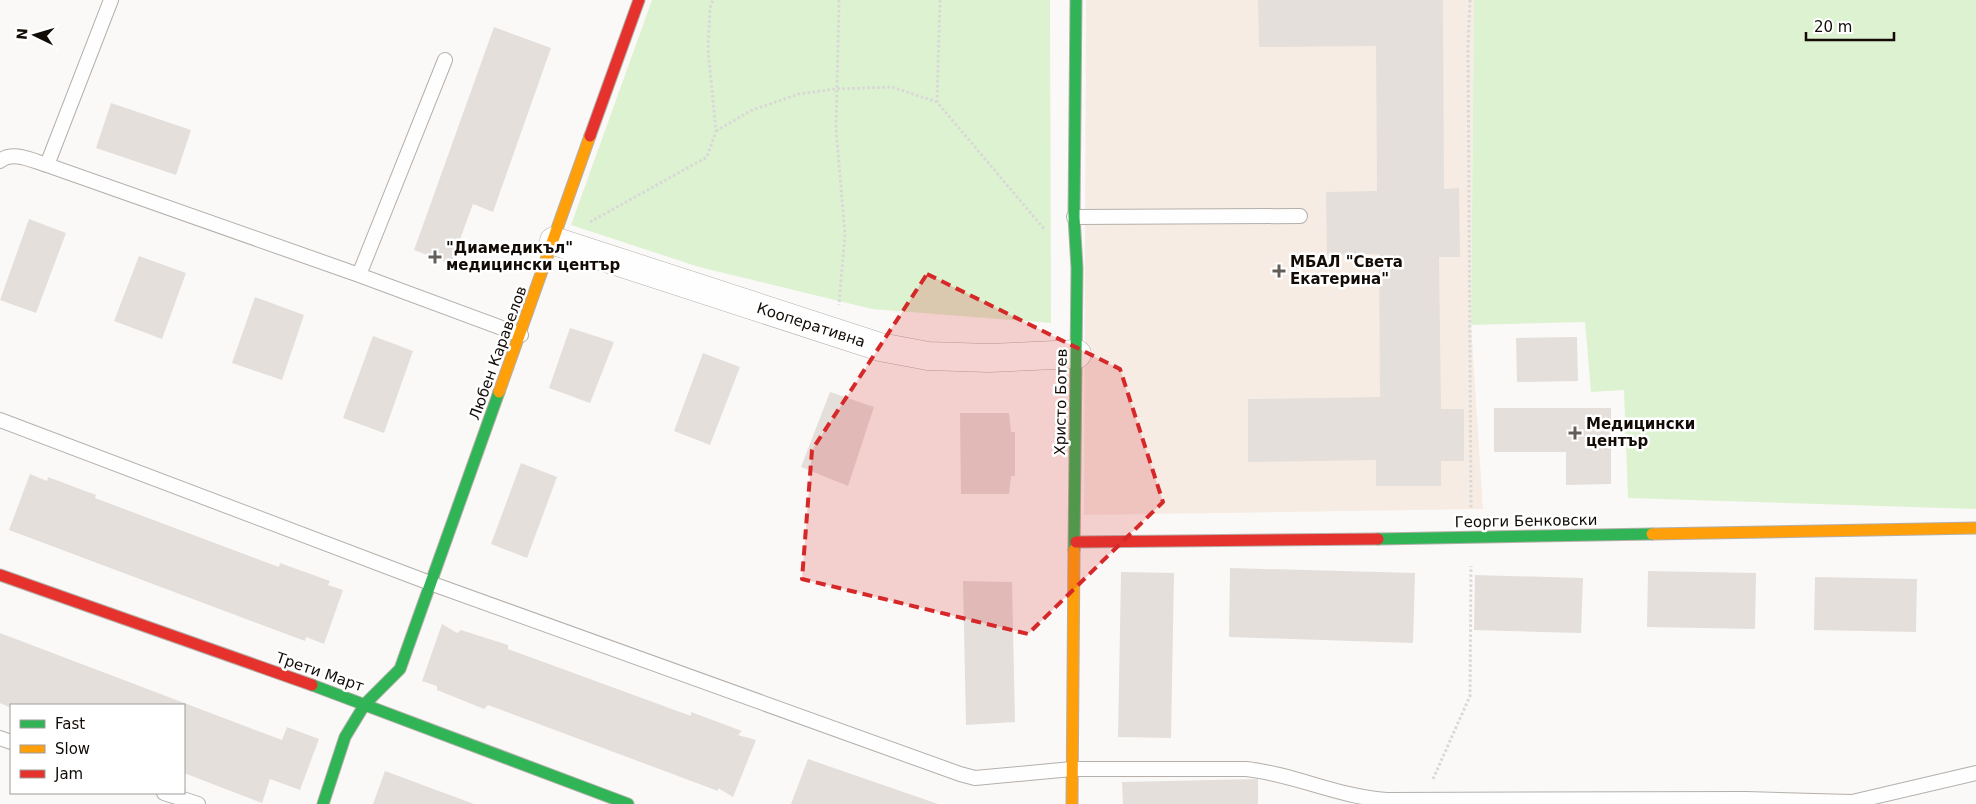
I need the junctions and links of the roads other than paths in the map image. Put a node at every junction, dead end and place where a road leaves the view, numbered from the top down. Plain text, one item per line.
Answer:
1 (111, 0) edge
2 (639, 0) edge
3 (1076, 0) edge
4 (445, 60) dead end
5 (0, 162) edge
6 (48, 166) junction
7 (1300, 216) dead end
8 (1074, 217) junction
9 (554, 241) junction
10 (359, 275) junction
11 (520, 335) junction
12 (1077, 354) junction
13 (0, 420) edge
14 (1976, 528) edge
15 (1076, 542) junction
16 (0, 575) edge
17 (430, 583) junction
18 (365, 704) junction
19 (1072, 769) junction
20 (1976, 773) edge
21 (167, 794) edge
22 (198, 804) edge
23 (323, 804) edge
24 (628, 804) edge
25 (1072, 804) edge

1 - 6 lane
2 - 9 street, Любен Каравелов
3 - 8 street, Христо Ботев
4 - 10 lane
5 - 6 lane
6 - 10 lane
7 - 8 lane
8 - 12 street, Христо Ботев
9 - 11 street, Любен Каравелов
9 - 12 street, Кооперативна
10 - 11 lane
11 - 17 street, Любен Каравелов
12 - 15 street, Христо Ботев
13 - 17 lane
14 - 15 street, Георги Бенковски
15 - 19 street, Христо Ботев
16 - 18 street, Трети Март
17 - 18 street, Любен Каравелов
17 - 19 lane
18 - 23 street, Любен Каравелов
18 - 24 street, Трети Март
19 - 20 lane
19 - 25 street, Христо Ботев
21 - 22 lane

